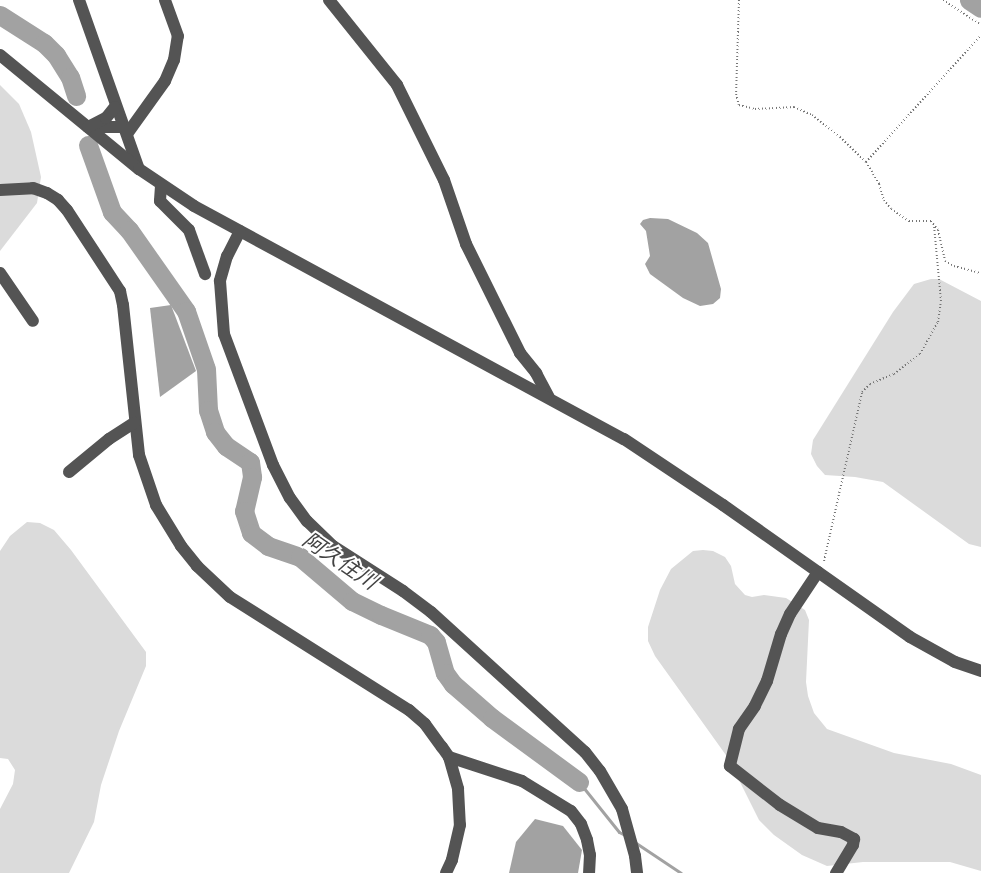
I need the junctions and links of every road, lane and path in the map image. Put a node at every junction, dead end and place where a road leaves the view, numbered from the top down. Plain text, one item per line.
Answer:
1 (79, 0) edge
2 (166, 0) edge
3 (329, 0) edge
4 (739, 0) edge
5 (943, 0) edge
6 (981, 25) edge
7 (981, 36) edge
8 (0, 55) edge
9 (115, 107) junction
10 (88, 127) junction
11 (126, 130) junction
12 (866, 162) junction
13 (139, 168) junction
14 (161, 186) junction
15 (0, 190) edge
16 (934, 225) junction
17 (240, 231) junction
18 (0, 273) edge
19 (981, 273) edge
20 (205, 274) dead end
21 (32, 321) dead end
22 (549, 397) junction
23 (134, 423) junction
24 (69, 472) dead end
25 (818, 572) junction
26 (981, 671) edge
27 (448, 758) junction
28 (446, 873) edge
29 (589, 873) edge
30 (637, 873) edge
31 (836, 873) edge

1 - 9 street
2 - 11 street
3 - 22 street
4 - 12 path
5 - 6 path
7 - 12 path
8 - 10 street
9 - 10 street
9 - 11 street
10 - 11 street
10 - 13 street
11 - 13 street
12 - 16 path
13 - 14 street
14 - 17 street
14 - 20 street
15 - 23 street
16 - 19 path
16 - 25 path
17 - 22 street
17 - 30 street
18 - 21 street
22 - 25 street
23 - 24 street
23 - 27 street
25 - 26 street
25 - 31 street
27 - 28 street
27 - 29 street

